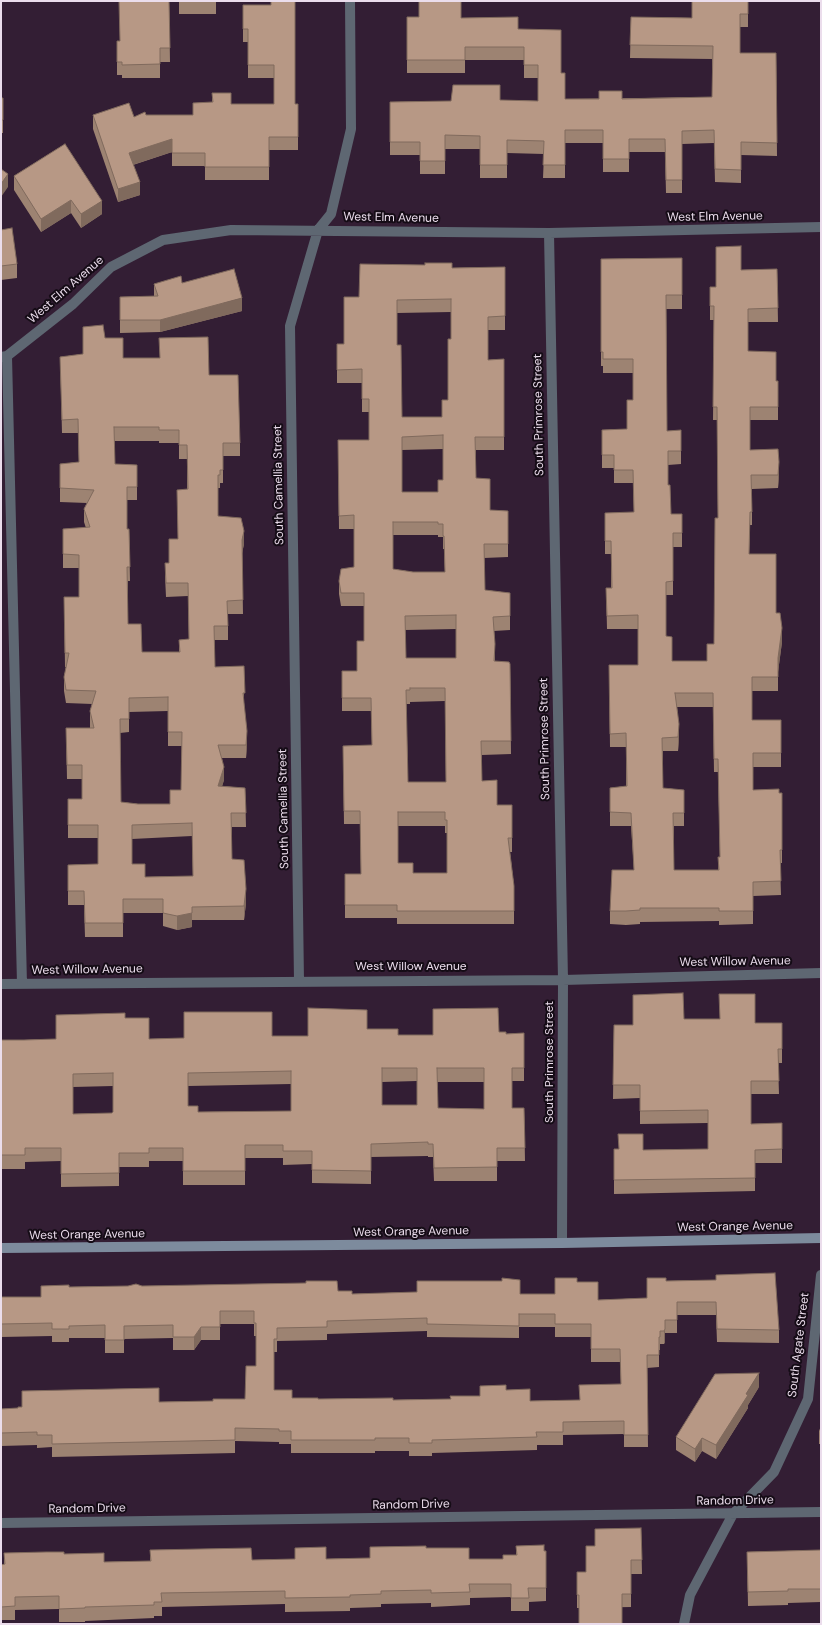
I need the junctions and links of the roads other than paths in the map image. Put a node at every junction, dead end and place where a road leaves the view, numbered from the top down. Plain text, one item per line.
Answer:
1 (350, 1) edge
2 (821, 227) edge
3 (318, 230) junction
4 (549, 233) junction
5 (4, 356) edge
6 (821, 973) edge
7 (563, 980) junction
8 (299, 981) junction
9 (1, 984) edge
10 (22, 984) junction
11 (821, 1238) edge
12 (562, 1243) junction
13 (1, 1248) edge
14 (821, 1275) edge
15 (821, 1512) edge
16 (733, 1514) junction
17 (1, 1523) edge
18 (684, 1624) edge

1 - 3 street, South Camellia Street
2 - 4 street, West Elm Avenue
3 - 4 street, West Elm Avenue
3 - 5 street, West Elm Avenue
3 - 8 street, South Camellia Street
4 - 7 street, South Primrose Street
5 - 10 street
6 - 7 street, West Willow Avenue
7 - 8 street, West Willow Avenue
7 - 12 street, South Primrose Street
8 - 10 street, West Willow Avenue
9 - 10 street, West Willow Avenue
11 - 12 street, West Orange Avenue
12 - 13 street, West Orange Avenue
14 - 16 street, South Agate Street
15 - 16 street, Random Drive
16 - 17 street, Random Drive
16 - 18 street, South Agate Street

